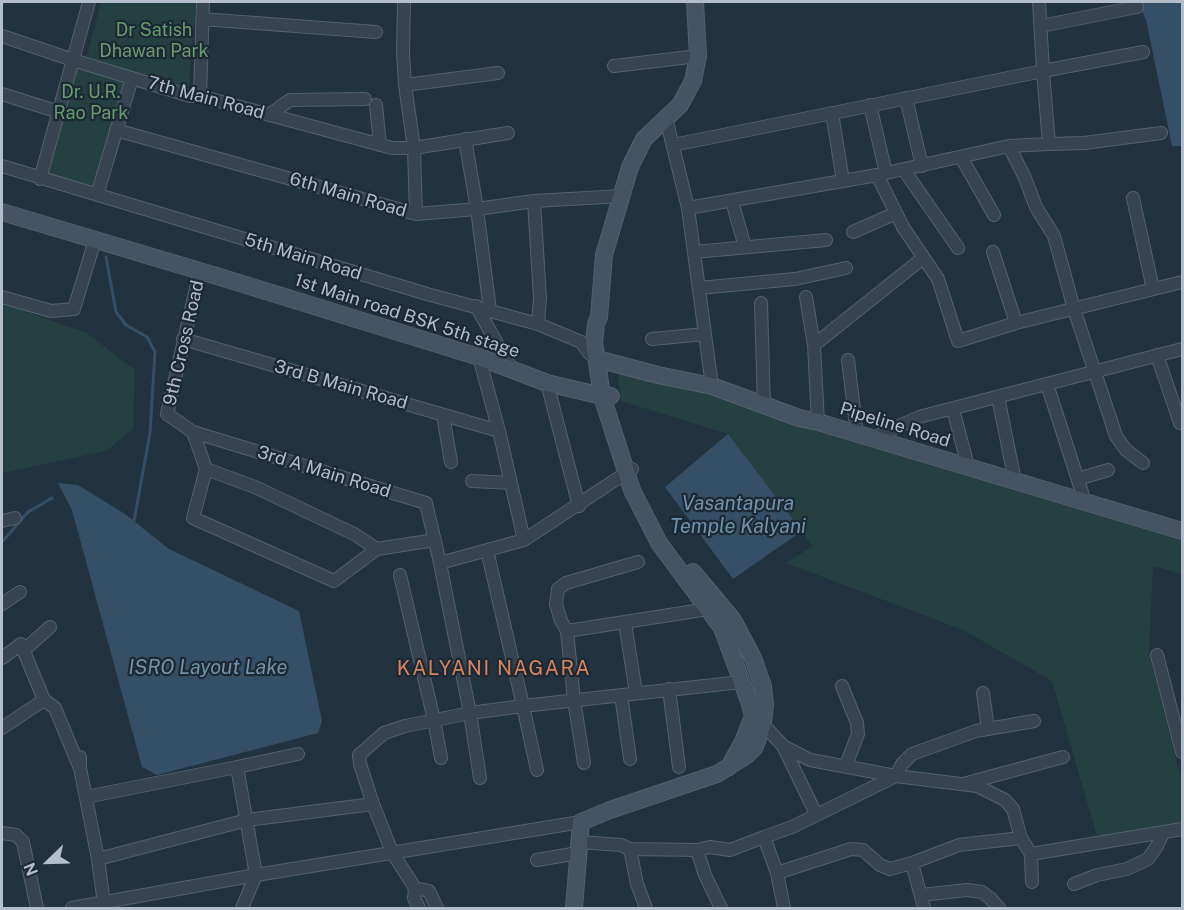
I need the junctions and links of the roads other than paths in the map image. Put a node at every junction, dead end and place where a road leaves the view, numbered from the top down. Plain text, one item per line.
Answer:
1 (89, 2) edge
2 (203, 2) edge
3 (404, 2) edge
4 (695, 2) edge
5 (1039, 2) edge
6 (1137, 7) dead end
7 (202, 19) junction
8 (1041, 26) junction
9 (376, 32) dead end
10 (2, 36) edge
11 (1143, 52) dead end
12 (698, 56) junction
13 (73, 60) junction
14 (614, 66) dead end
15 (1043, 70) junction
16 (498, 73) dead end
17 (132, 78) junction
18 (405, 85) junction
19 (2, 94) edge
20 (200, 96) junction
21 (906, 98) junction
22 (870, 105) junction
23 (59, 112) junction
24 (832, 113) junction
25 (269, 115) junction
26 (666, 118) junction
27 (116, 130) junction
28 (508, 133) dead end
29 (1161, 133) dead end
30 (465, 139) junction
31 (1049, 144) junction
32 (380, 145) junction
33 (673, 145) junction
34 (1009, 146) junction
35 (414, 148) junction
36 (961, 157) junction
37 (2, 166) edge
38 (922, 166) junction
39 (904, 170) junction
40 (882, 174) junction
41 (40, 178) junction
42 (843, 181) junction
43 (97, 195) junction
44 (622, 196) junction
45 (1133, 198) dead end
46 (534, 201) junction
47 (732, 201) junction
48 (688, 208) junction
49 (477, 209) junction
50 (2, 212) edge
51 (896, 213) junction
52 (416, 214) junction
53 (994, 215) dead end
54 (853, 232) dead end
55 (95, 240) junction
56 (826, 240) dead end
57 (745, 247) junction
58 (958, 248) dead end
59 (694, 252) junction
60 (993, 252) dead end
61 (923, 258) junction
62 (846, 268) dead end
63 (200, 271) junction
64 (1182, 282) edge
65 (699, 288) junction
66 (1153, 289) junction
67 (2, 297) edge
68 (806, 297) dead end
69 (760, 303) dead end
70 (476, 306) junction
71 (1074, 309) junction
72 (490, 310) junction
73 (1016, 323) junction
74 (538, 324) junction
75 (705, 334) junction
76 (183, 339) junction
77 (652, 339) dead end
78 (813, 345) junction
79 (1182, 349) edge
80 (1157, 355) junction
81 (478, 357) junction
82 (601, 360) junction
83 (848, 360) dead end
84 (512, 370) junction
85 (1095, 371) junction
86 (547, 383) junction
87 (1047, 384) junction
88 (712, 386) junction
89 (607, 396) junction
90 (998, 398) junction
91 (764, 406) junction
92 (953, 409) junction
93 (167, 414) joint
94 (443, 414) junction
95 (818, 422) junction
96 (1180, 423) dead end
97 (499, 431) junction
98 (193, 432) junction
99 (865, 436) junction
100 (451, 462) dead end
101 (1143, 463) dead end
102 (968, 466) junction
103 (206, 469) junction
104 (629, 471) junction
105 (1108, 471) dead end
106 (1078, 479) junction
107 (472, 481) dead end
108 (1015, 481) junction
109 (511, 483) junction
110 (1086, 502) junction
111 (579, 506) junction
112 (15, 518) dead end
113 (2, 521) edge
114 (1182, 531) edge
115 (435, 540) junction
116 (524, 540) junction
117 (377, 549) junction
118 (487, 550) junction
119 (638, 562) dead end
120 (440, 563) junction
121 (400, 575) dead end
122 (20, 592) dead end
123 (2, 604) edge
124 (708, 609) junction
125 (625, 622) junction
126 (727, 624) junction
127 (50, 627) dead end
128 (567, 631) junction
129 (23, 651) junction
130 (1157, 655) dead end
131 (2, 658) edge
132 (741, 682) junction
133 (842, 686) dead end
134 (669, 689) junction
135 (636, 693) junction
136 (983, 693) dead end
137 (621, 695) junction
138 (44, 700) junction
139 (574, 700) junction
140 (523, 706) junction
141 (470, 713) junction
142 (758, 719) junction
143 (434, 720) junction
144 (1034, 721) dead end
145 (2, 728) edge
146 (988, 729) junction
147 (783, 746) junction
148 (1182, 752) edge
149 (298, 754) dead end
150 (1063, 757) dead end
151 (441, 758) dead end
152 (630, 759) dead end
153 (584, 763) dead end
154 (846, 765) junction
155 (237, 766) junction
156 (679, 767) dead end
157 (537, 770) dead end
158 (896, 776) junction
159 (480, 778) dead end
160 (963, 784) junction
161 (86, 797) junction
162 (373, 804) junction
163 (816, 814) junction
164 (247, 820) junction
165 (581, 822) junction
166 (1182, 829) edge
167 (2, 833) edge
168 (1163, 833) junction
169 (764, 837) junction
170 (1021, 838) junction
171 (578, 848) junction
172 (630, 849) junction
173 (697, 850) junction
174 (392, 852) junction
175 (1031, 854) junction
176 (98, 859) junction
177 (537, 860) dead end
178 (912, 863) junction
179 (777, 873) junction
180 (256, 875) junction
181 (1032, 882) dead end
182 (1074, 884) dead end
183 (415, 888) junction
184 (921, 895) junction
185 (104, 904) junction
186 (37, 909) edge
187 (72, 909) edge
188 (242, 909) edge
189 (418, 909) edge
190 (437, 909) edge
191 (574, 909) edge
192 (646, 909) edge
193 (721, 909) edge
194 (784, 909) edge
195 (924, 909) edge
196 (999, 909) edge

1 - 13 street
2 - 7 street
3 - 18 street
4 - 12 main road
5 - 8 street
6 - 8 street
7 - 9 street
7 - 20 street
8 - 15 street
10 - 13 street, 7th Main Road
11 - 15 street
12 - 14 street
12 - 26 main road
13 - 17 street, 7th Main Road
13 - 23 street
15 - 21 street
15 - 31 street
16 - 18 street
17 - 20 street, 7th Main Road
17 - 27 street
18 - 35 street
19 - 23 street
20 - 25 street, 7th Main Road
21 - 22 street
21 - 38 street
22 - 24 street
22 - 40 street
23 - 41 street
24 - 33 street
24 - 42 street
25 - 32 street, 7th Main Road
25 - 32 street
26 - 33 street
26 - 44 main road
27 - 43 street
27 - 52 street, 6th Main Road
28 - 30 street, 7th Main Road
29 - 31 street
30 - 35 street, 7th Main Road
30 - 49 street
31 - 34 street
32 - 35 street, 7th Main Road
33 - 48 street
34 - 36 street
34 - 71 street
35 - 52 street
36 - 38 street
36 - 53 street
37 - 41 street, 5th Main Road
38 - 39 street
39 - 40 street
39 - 58 street
40 - 42 street
40 - 51 street
41 - 43 street, 5th Main Road
42 - 47 street
43 - 70 street, 5th Main Road
44 - 46 street, 6th Main Road
44 - 82 main road
45 - 66 street
46 - 49 street, 6th Main Road
46 - 74 street
47 - 48 street
47 - 57 street
48 - 59 street
49 - 52 street, 6th Main Road
49 - 72 street
50 - 55 main road, 1st Main road BSK 5th stage
51 - 54 street
51 - 61 street
55 - 63 main road, 1st Main road BSK 5th stage
55 - 67 street
56 - 57 street
57 - 59 street
59 - 65 street
60 - 73 street
61 - 73 street
61 - 78 street
62 - 65 street
63 - 76 street, 9th Cross Road
63 - 81 main road, 1st Main road BSK 5th stage
64 - 66 street
65 - 75 street
66 - 71 street
68 - 78 street
69 - 91 street
70 - 72 street, 5th Main Road
70 - 84 street
71 - 73 street
71 - 85 street
72 - 74 street, 5th Main Road
74 - 82 street, 5th Main Road
75 - 77 street
75 - 88 street
76 - 93 street, 9th Cross Road
76 - 94 street, 3rd B Main Road
78 - 95 street
79 - 80 street
80 - 85 street
80 - 96 street
81 - 84 main road, 1st Main road BSK 5th stage
81 - 97 street
82 - 88 main road, Pipeline Road
82 - 89 main road
83 - 99 street
84 - 86 main road, 1st Main road BSK 5th stage
85 - 87 street
85 - 101 street
86 - 89 main road, 1st Main road BSK 5th stage
86 - 111 street
87 - 90 street
87 - 106 street
88 - 91 main road, Pipeline Road
89 - 104 main road
90 - 92 street
90 - 108 street
91 - 95 main road, Pipeline Road
92 - 99 street
92 - 102 street
93 - 98 street, 3rd A Main Road
94 - 97 street, 3rd B Main Road
94 - 100 street
95 - 99 main road, Pipeline Road
97 - 109 street
98 - 103 street
98 - 115 street, 3rd A Main Road
99 - 102 main road, Pipeline Road
102 - 108 main road, Pipeline Road
103 - 117 street
103 - 117 street
104 - 111 street
104 - 124 main road
104 - 126 main road
105 - 106 street
106 - 110 street
107 - 109 street
108 - 110 main road, Pipeline Road
109 - 116 street
110 - 114 main road, Pipeline Road
111 - 116 street
112 - 113 street
115 - 117 street
115 - 120 street, 3rd A Main Road
116 - 118 street
118 - 120 street
118 - 140 street
119 - 128 street
120 - 141 street, 3rd A Main Road
121 - 143 street
122 - 123 street
124 - 125 street
124 - 126 main road
125 - 128 street
125 - 135 street
126 - 132 main road
126 - 142 main road
127 - 129 street
128 - 139 street
129 - 131 street
129 - 138 street
130 - 148 street
132 - 134 street
132 - 142 main road
133 - 154 street
134 - 135 street
134 - 156 street
135 - 137 street
136 - 146 street
137 - 139 street
137 - 152 street
138 - 145 street
138 - 161 street
139 - 140 street
139 - 153 street
140 - 141 street
140 - 157 street
141 - 143 street
141 - 159 street, 3rd A Main Road
142 - 147 street
142 - 165 main road
143 - 151 street
143 - 162 street
144 - 146 street
146 - 158 street
147 - 154 street
147 - 163 street
149 - 155 street
150 - 160 street
154 - 158 street
155 - 161 street
155 - 164 street
158 - 160 street
158 - 163 street
160 - 170 street
161 - 176 street
162 - 164 street
162 - 174 street
163 - 169 street
164 - 176 street
164 - 180 street
165 - 171 main road
165 - 174 street
166 - 168 street
167 - 186 street
168 - 175 street
168 - 182 street
169 - 173 street
169 - 179 street
170 - 175 street
170 - 178 street
171 - 172 street
171 - 177 street
171 - 191 main road
172 - 173 street
172 - 192 street
173 - 193 street
174 - 180 street
174 - 183 street
175 - 181 street
176 - 185 street
178 - 179 street
178 - 184 street
179 - 194 street
180 - 185 street
180 - 188 street
183 - 189 street
183 - 190 street
184 - 195 street
184 - 196 street
185 - 187 street

